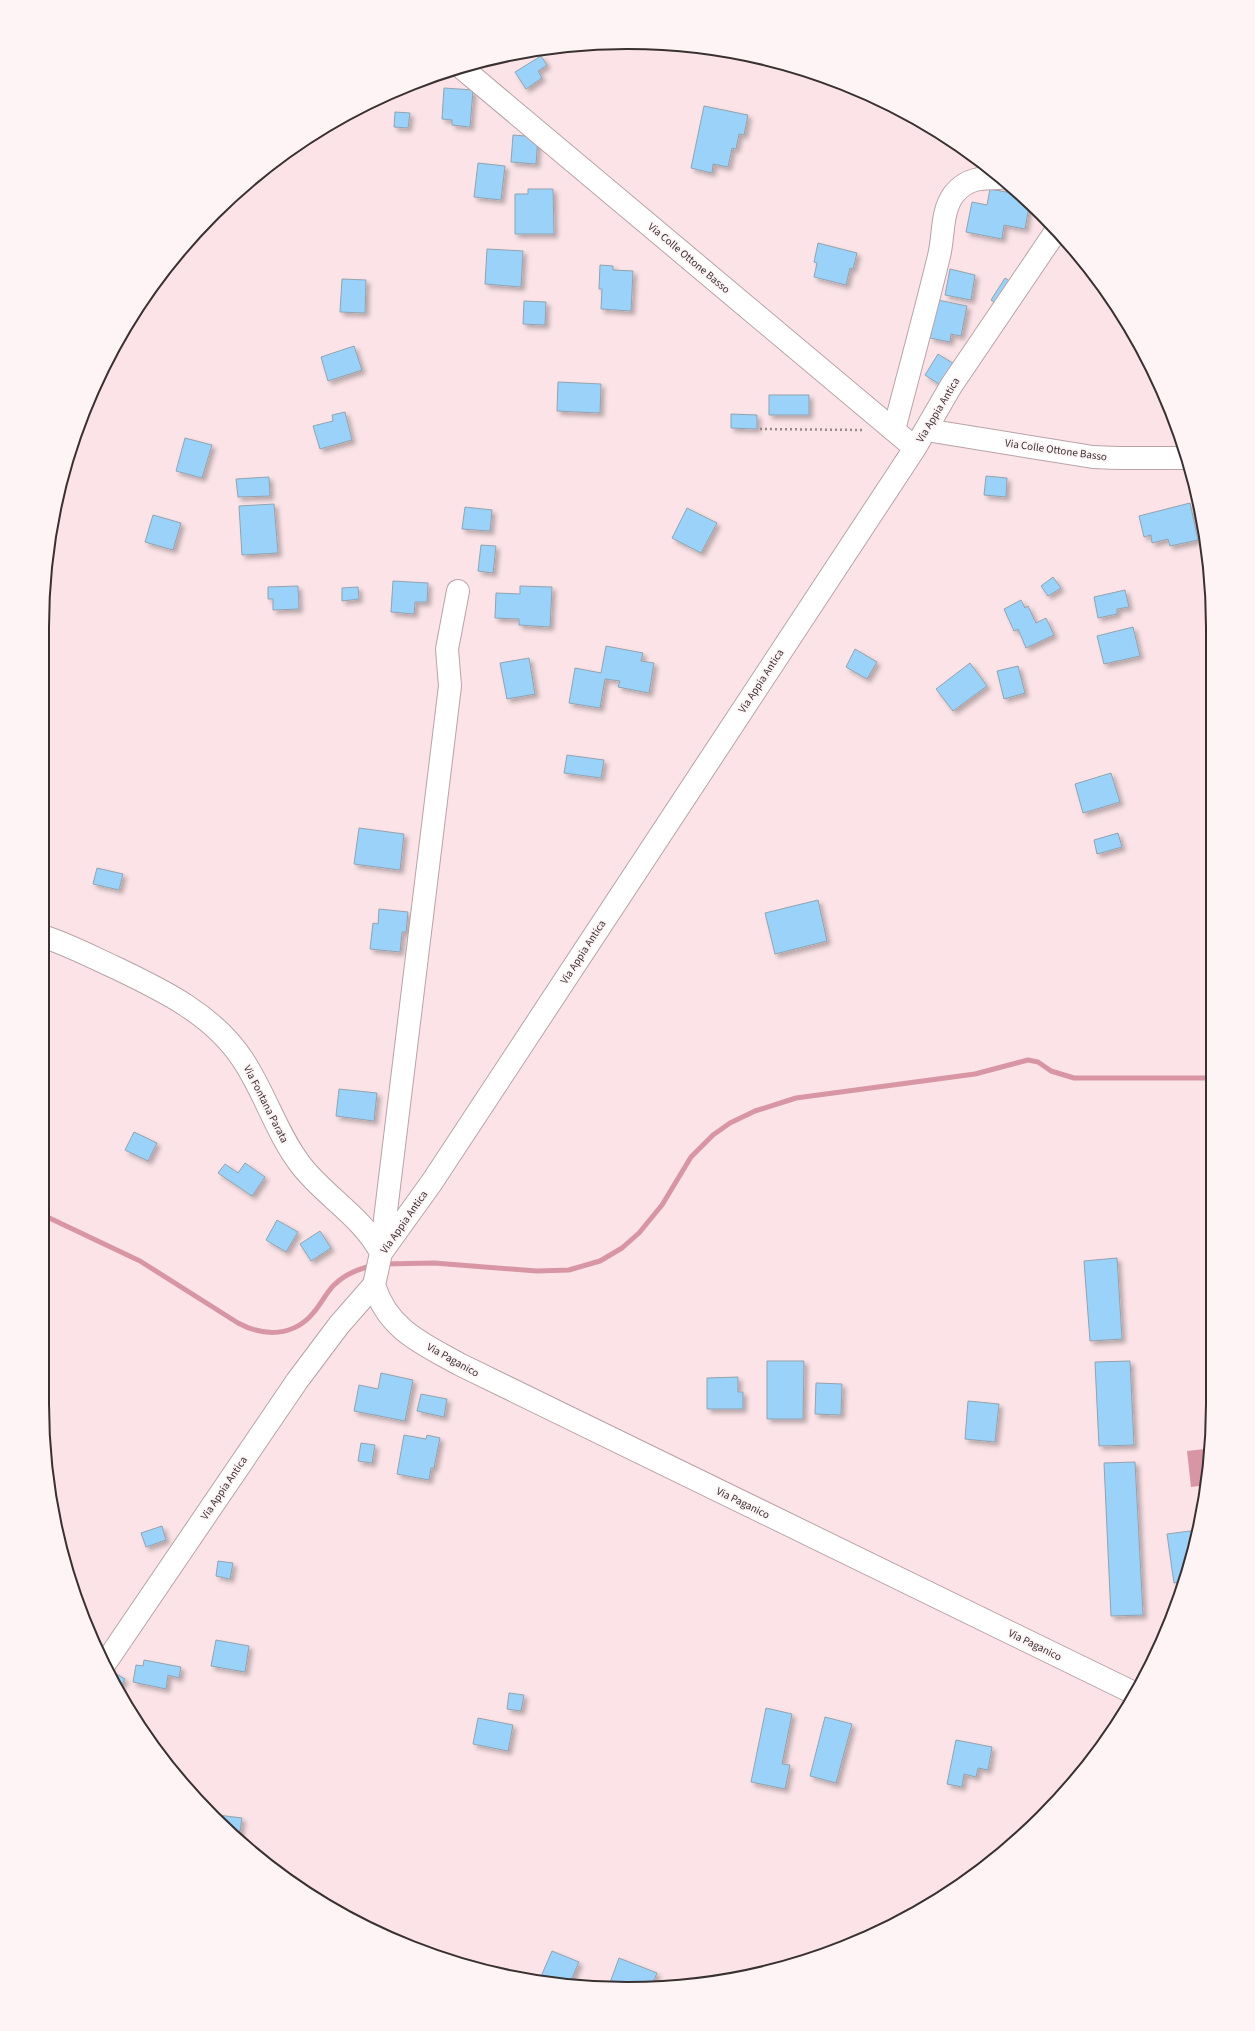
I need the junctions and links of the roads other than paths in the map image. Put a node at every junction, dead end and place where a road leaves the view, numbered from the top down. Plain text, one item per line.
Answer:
1 (467, 72) edge
2 (991, 178) edge
3 (1053, 236) edge
4 (894, 430) junction
5 (921, 440) junction
6 (1180, 458) edge
7 (458, 591) dead end
8 (49, 939) edge
9 (388, 1194) junction
10 (417, 1204) junction
11 (381, 1253) junction
12 (374, 1285) junction
13 (109, 1658) edge
14 (1129, 1691) edge

1 - 4 street, Via Colle Ottone Basso
2 - 4 street
3 - 5 street, Via Appia Antica
4 - 5 street, Via Colle Ottone Basso
5 - 6 street, Via Colle Ottone Basso
5 - 10 street, Via Appia Antica
7 - 9 street
8 - 11 street, Via Fontana Parata
9 - 10 street
9 - 11 street
10 - 11 street, Via Appia Antica
11 - 12 street, Via Appia Antica
12 - 13 street, Via Appia Antica
12 - 14 street, Via Paganico

